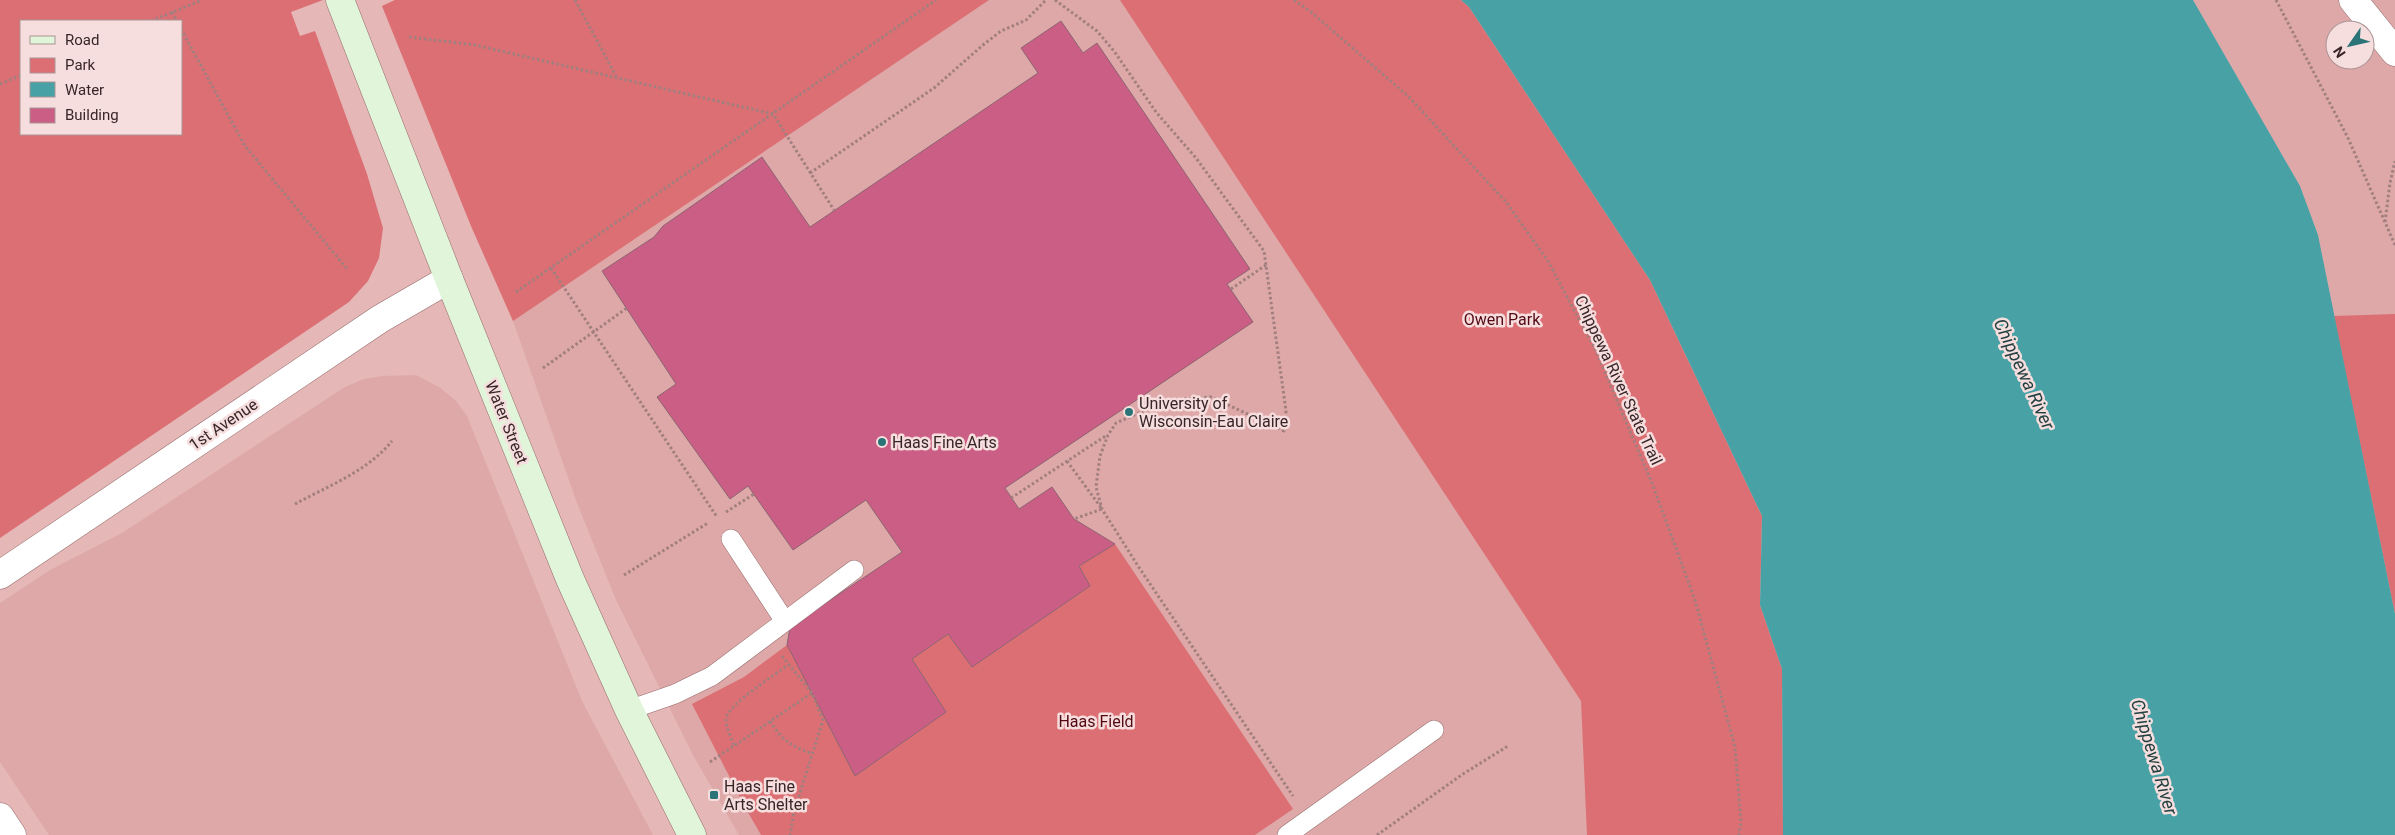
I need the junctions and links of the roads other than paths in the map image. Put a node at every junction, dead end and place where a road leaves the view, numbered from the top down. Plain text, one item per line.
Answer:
1 (2353, 0) edge
2 (344, 9) edge
3 (2395, 52) edge
4 (449, 279) junction
5 (730, 539) road end
6 (854, 570) dead end
7 (0, 575) edge
8 (784, 620) junction
9 (629, 710) junction
10 (1434, 730) dead end
11 (0, 817) edge
12 (12, 835) edge
13 (692, 835) edge
14 (1286, 835) edge

1 - 3 street
2 - 4 main road, Water Street
4 - 7 street, 1st Avenue
4 - 9 main road, Water Street
5 - 8 lane
6 - 8 lane
8 - 9 lane
9 - 13 main road, Water Street
10 - 14 lane
11 - 12 street

